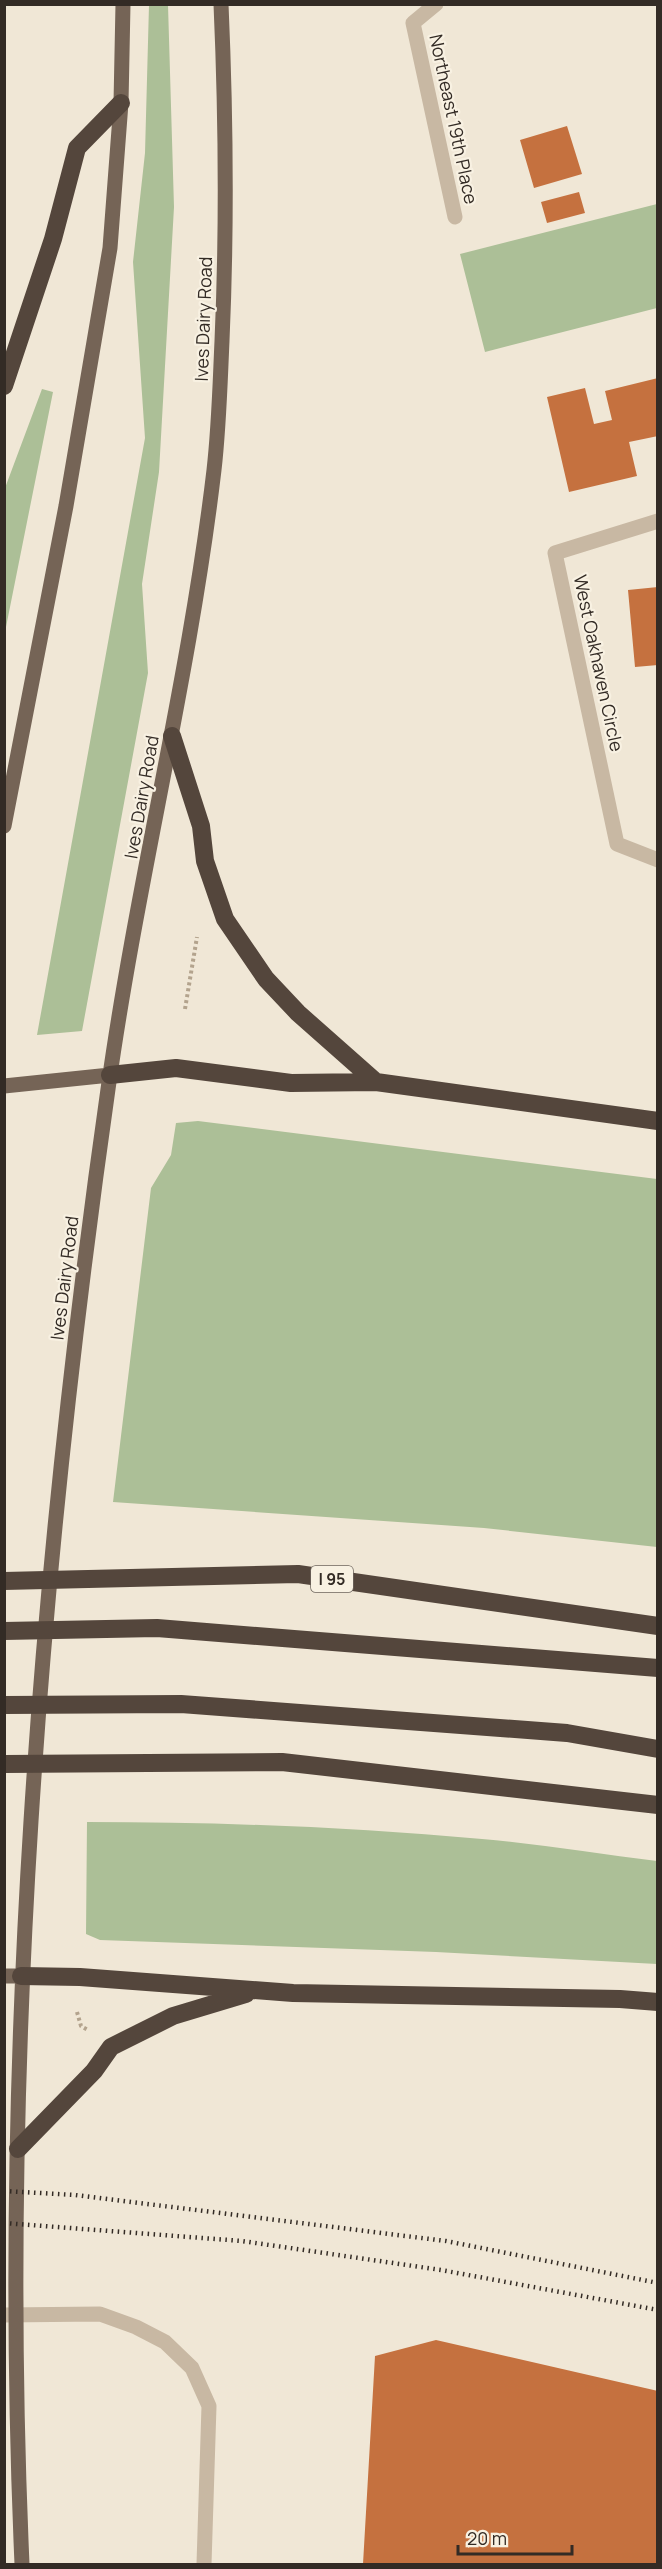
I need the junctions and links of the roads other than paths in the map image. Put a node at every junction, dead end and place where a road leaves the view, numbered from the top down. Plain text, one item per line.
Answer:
1 (123, 4) edge
2 (221, 4) edge
3 (436, 4) edge
4 (121, 103) junction
5 (455, 217) dead end
6 (4, 386) edge
7 (657, 521) edge
8 (172, 736) junction
9 (4, 826) edge
10 (657, 860) edge
11 (110, 1075) junction
12 (376, 1082) junction
13 (4, 1086) edge
14 (657, 1121) edge
15 (4, 1581) edge
16 (657, 1626) edge
17 (4, 1631) edge
18 (657, 1668) edge
19 (4, 1705) edge
20 (657, 1749) edge
21 (4, 1764) edge
22 (657, 1805) edge
23 (13, 1976) edge
24 (257, 1990) junction
25 (657, 2002) edge
26 (18, 2149) junction
27 (4, 2314) edge
28 (22, 2565) edge
29 (204, 2565) edge

1 - 4 main road
2 - 8 main road, Ives Dairy Road
3 - 5 street, Northeast 19th Place
4 - 6 highway
4 - 9 main road
7 - 10 street, West Oakhaven Circle
8 - 11 main road, Ives Dairy Road
8 - 12 highway
11 - 12 highway
11 - 13 main road
11 - 23 main road, Ives Dairy Road
12 - 14 highway
15 - 16 highway, I 95
17 - 18 highway
19 - 20 highway
21 - 22 highway
23 - 24 highway
23 - 26 main road, Ives Dairy Road
24 - 25 highway
24 - 26 highway
26 - 28 main road, Ives Dairy Road
27 - 29 street

